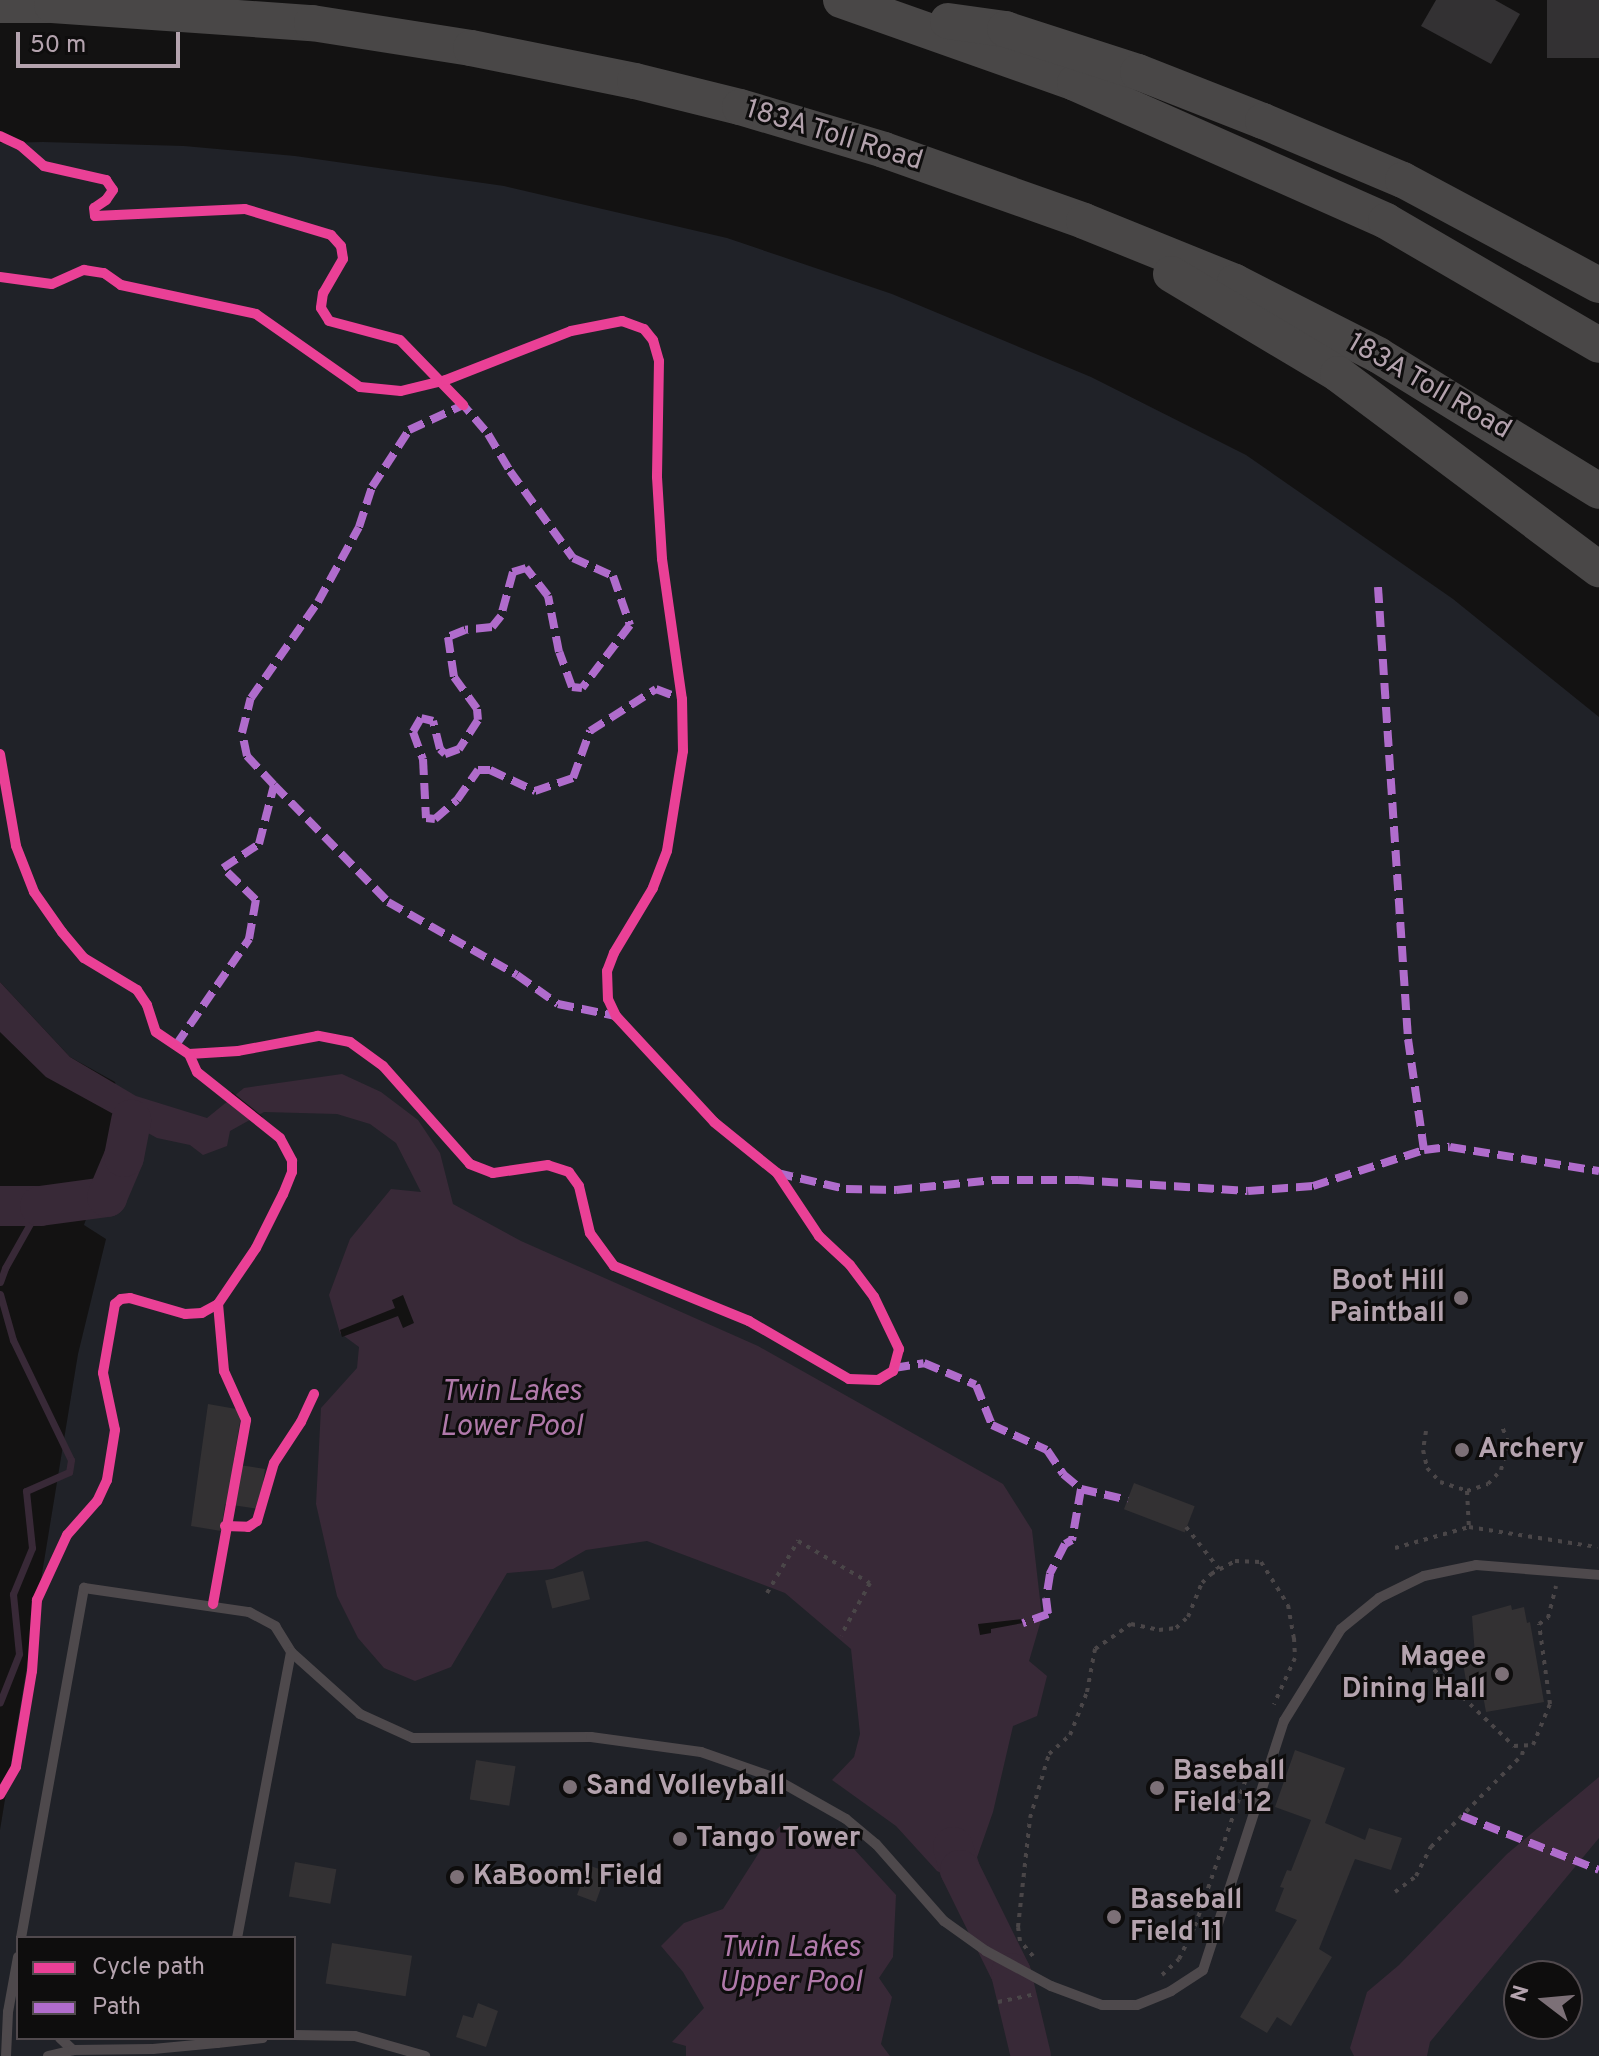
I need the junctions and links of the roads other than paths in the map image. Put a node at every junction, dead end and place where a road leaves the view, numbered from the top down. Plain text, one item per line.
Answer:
1 (841, 0) edge
2 (0, 5) edge
3 (883, 13) junction
4 (1084, 221) junction
5 (1599, 285) edge
6 (1599, 345) edge
7 (1599, 491) edge
8 (1599, 569) edge
9 (1599, 1575) edge
10 (291, 1652) junction
11 (21, 1936) edge
12 (237, 1936) edge
13 (16, 1969) edge
14 (9, 2012) edge
15 (296, 2035) edge
16 (62, 2040) edge
17 (218, 2041) edge
18 (73, 2050) junction
19 (6, 2056) edge
20 (48, 2056) edge
21 (425, 2056) edge

1 - 3 highway
2 - 4 highway, 183A Toll Road
3 - 5 highway
3 - 6 highway
4 - 7 highway, 183A Toll Road
4 - 8 highway
9 - 10 lane
10 - 11 lane
10 - 12 lane
13 - 14 lane
14 - 19 lane
15 - 21 lane
16 - 18 lane
17 - 18 lane
18 - 20 lane

